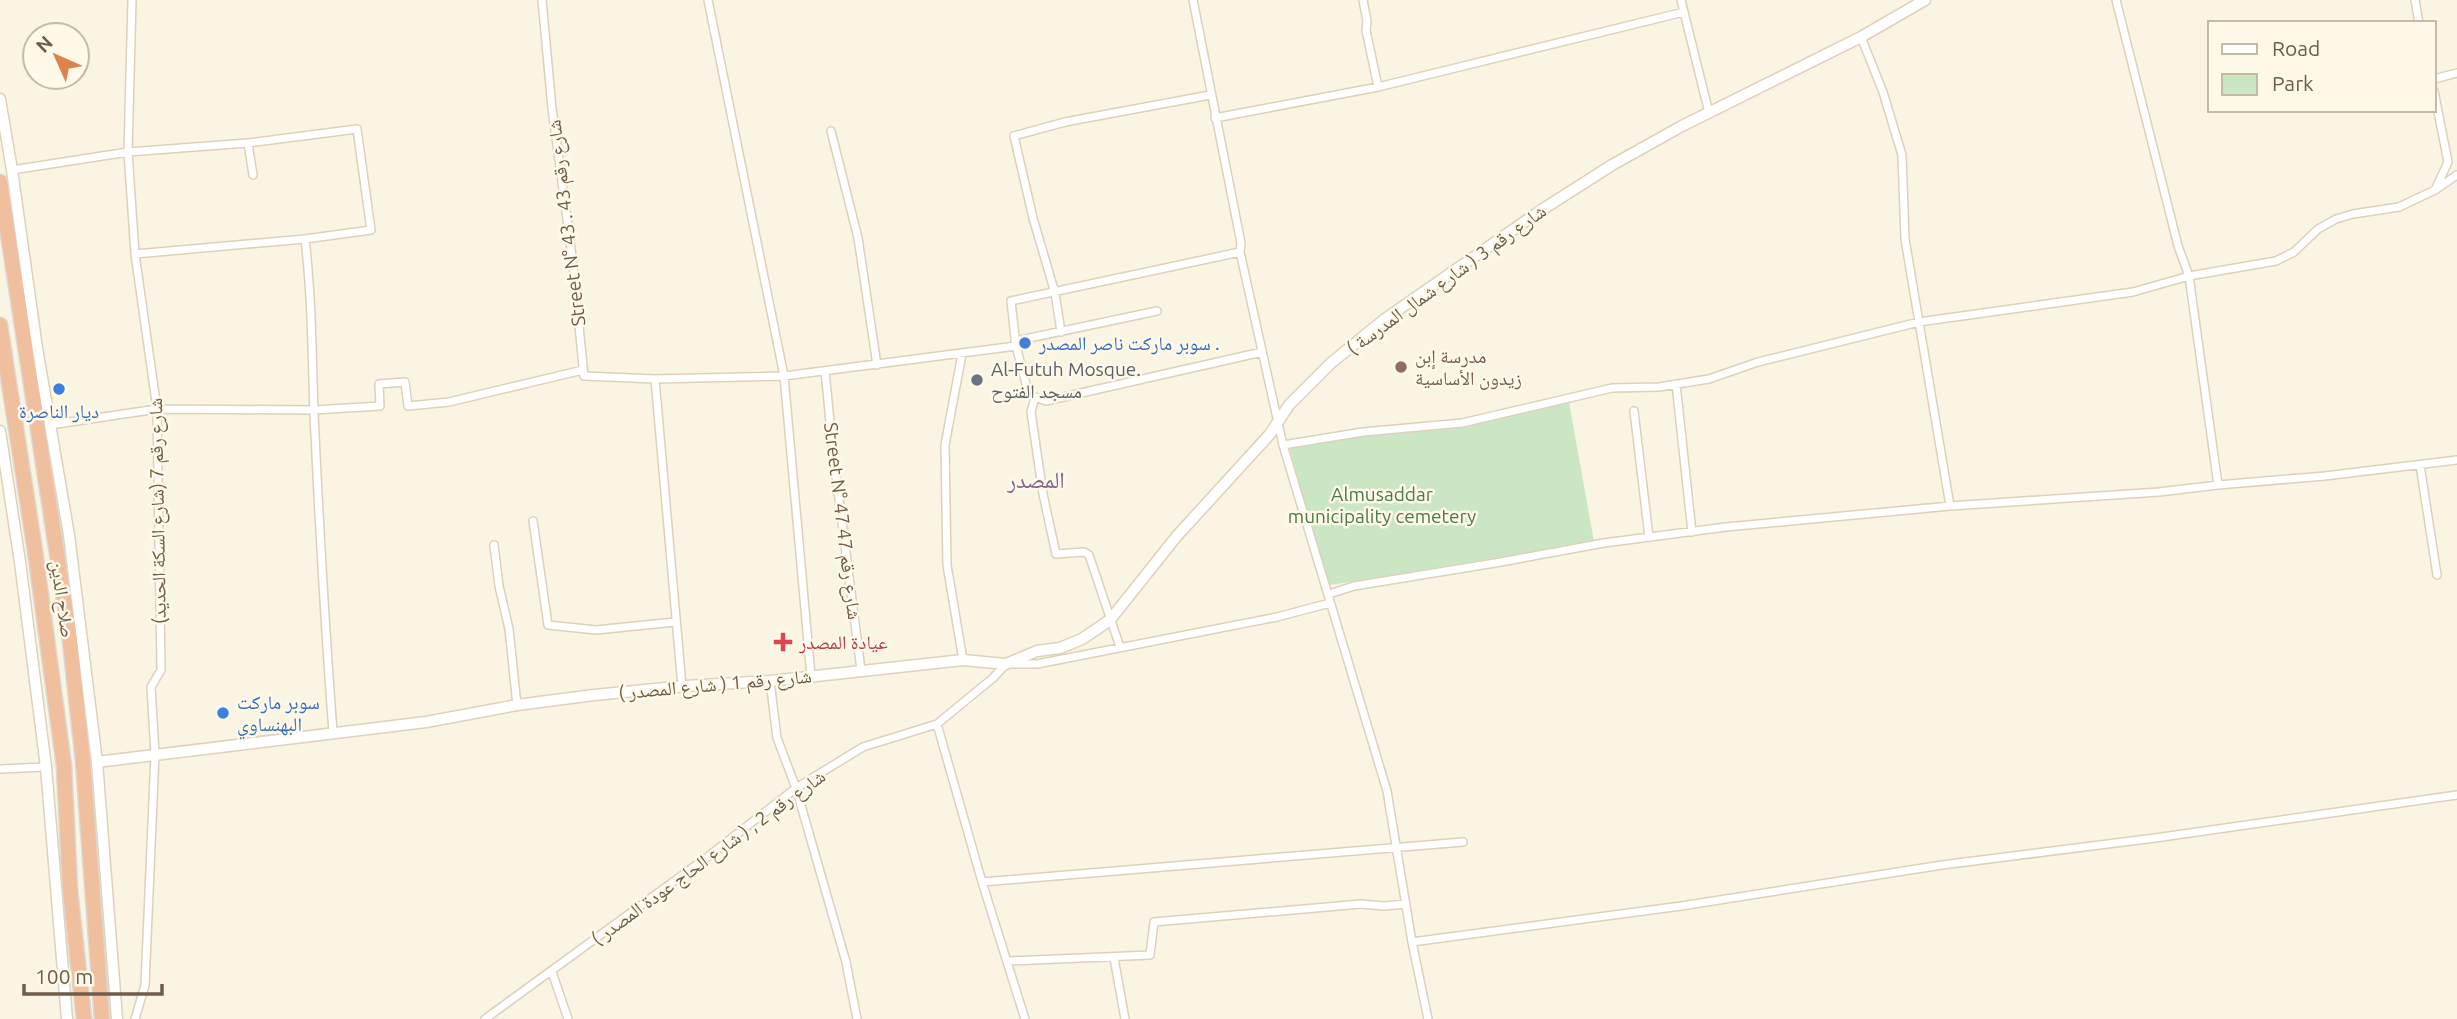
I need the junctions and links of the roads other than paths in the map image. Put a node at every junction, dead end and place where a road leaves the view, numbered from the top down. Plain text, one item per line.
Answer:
1 (132, 0) edge
2 (542, 0) edge
3 (708, 0) edge
4 (1193, 0) edge
5 (1363, 0) edge
6 (1681, 0) edge
7 (1924, 0) edge
8 (2116, 0) edge
9 (2415, 0) edge
10 (1684, 12) junction
11 (2419, 21) edge
12 (1861, 37) junction
13 (2457, 73) edge
14 (2436, 78) edge
15 (1378, 87) junction
16 (1210, 95) junction
17 (0, 99) edge
18 (2436, 101) edge
19 (1709, 113) junction
20 (1214, 118) junction
21 (831, 131) dead end
22 (248, 143) junction
23 (128, 152) junction
24 (12, 170) junction
25 (253, 175) dead end
26 (2457, 175) edge
27 (0, 182) edge
28 (2435, 190) junction
29 (305, 239) junction
30 (1240, 252) junction
31 (135, 254) junction
32 (2189, 276) junction
33 (1055, 293) junction
34 (1157, 311) dead end
35 (1919, 322) junction
36 (0, 325) edge
37 (1061, 332) junction
38 (24, 341) junction
39 (3, 344) junction
40 (1015, 344) junction
41 (1262, 352) junction
42 (962, 354) junction
43 (877, 365) junction
44 (583, 369) junction
45 (825, 371) junction
46 (784, 376) junction
47 (656, 379) junction
48 (1676, 384) junction
49 (1035, 397) junction
50 (157, 409) junction
51 (314, 410) junction
52 (1634, 411) dead end
53 (1279, 422) junction
54 (50, 425) junction
55 (0, 431) edge
56 (1283, 445) junction
57 (2457, 460) edge
58 (2420, 465) junction
59 (2218, 485) junction
60 (1950, 506) junction
61 (533, 521) dead end
62 (1692, 532) junction
63 (1649, 537) junction
64 (494, 545) dead end
65 (2437, 575) dead end
66 (1329, 594) junction
67 (1331, 603) junction
68 (1110, 620) junction
69 (675, 622) junction
70 (1120, 647) junction
71 (963, 660) junction
72 (1006, 664) junction
73 (79, 668) junction
74 (861, 670) junction
75 (811, 676) junction
76 (770, 681) junction
77 (682, 687) junction
78 (517, 705) junction
79 (937, 724) junction
80 (333, 732) junction
81 (155, 754) junction
82 (97, 762) junction
83 (46, 767) junction
84 (0, 769) edge
85 (796, 788) junction
86 (2457, 795) edge
87 (1463, 842) dead end
88 (1396, 846) junction
89 (982, 882) junction
90 (1406, 904) junction
91 (1412, 942) junction
92 (1114, 958) junction
93 (1008, 961) junction
94 (552, 972) junction
95 (80, 988) junction
96 (101, 991) junction
97 (67, 1019) edge
98 (84, 1019) edge
99 (103, 1019) edge
100 (117, 1019) edge
101 (135, 1019) edge
102 (485, 1019) edge
103 (568, 1019) edge
104 (856, 1019) edge
105 (1025, 1019) edge
106 (1125, 1019) edge
107 (1428, 1019) edge

1 - 23 street, شارع رقم 7 (شارع السكة الحديد)
2 - 44 street, Street N° 43 . شارع رقم 43
3 - 46 street
4 - 16 street
5 - 15 street
6 - 10 street
7 - 12 street, شارع رقم 3 ( شارع شمال المدرسة )
8 - 32 street
9 - 11 street
10 - 15 street
10 - 19 street
12 - 19 street, شارع رقم 3 ( شارع شمال المدرسة )
12 - 35 street
13 - 14 street
15 - 20 street
16 - 20 street
16 - 33 street
17 - 24 street
18 - 28 street
19 - 53 street, شارع رقم 3 ( شارع شمال المدرسة )
20 - 30 street
21 - 43 street
22 - 23 street
22 - 25 street
22 - 29 street
23 - 24 street
23 - 31 street, شارع رقم 7 (شارع السكة الحديد)
24 - 54 street
26 - 28 street
27 - 38 highway, صلاح الدين
28 - 32 street
29 - 31 street
29 - 51 street
30 - 33 street
30 - 41 street
31 - 50 street, شارع رقم 7 (شارع السكة الحديد)
32 - 35 street
32 - 59 street
33 - 37 street
33 - 40 street
34 - 37 street
35 - 48 street
35 - 60 street
36 - 39 highway, صلاح الدين
37 - 40 street
38 - 39 highway
38 - 73 highway, صلاح الدين
39 - 95 highway, صلاح الدين
40 - 42 street
40 - 49 street
41 - 49 street
41 - 53 street
42 - 43 street
42 - 71 street
43 - 45 street
44 - 47 street
44 - 51 street
45 - 46 street
45 - 74 street, Street N° 47 شارع رقم 47
46 - 47 street
46 - 75 street
47 - 69 street
48 - 56 street
48 - 62 street
49 - 68 street
50 - 51 street
50 - 54 street
50 - 81 street, شارع رقم 7 (شارع السكة الحديد)
51 - 80 street
52 - 63 street
53 - 56 street
53 - 68 street, شارع رقم 3 ( شارع شمال المدرسة )
54 - 73 street
55 - 83 street
56 - 66 street
57 - 58 street
58 - 59 street
58 - 65 street
59 - 60 street
60 - 62 street
61 - 69 street
62 - 63 street
63 - 66 street
64 - 78 street
66 - 67 street
67 - 70 street, شارع رقم 1 ( شارع المصدر )
67 - 88 street
68 - 70 street
68 - 72 street, شارع رقم 3 ( شارع شمال المدرسة )
69 - 77 street
70 - 72 street, شارع رقم 1 ( شارع المصدر )
71 - 72 street, شارع رقم 1 ( شارع المصدر )
71 - 74 street, شارع رقم 1 ( شارع المصدر )
72 - 79 street, شارع رقم 2 , ( شارع الحاج عودة المصدر )
73 - 82 street
73 - 96 highway, صلاح الدين
74 - 75 street, شارع رقم 1 ( شارع المصدر )
75 - 76 street, شارع رقم 1 ( شارع المصدر )
76 - 77 street, شارع رقم 1 ( شارع المصدر )
76 - 85 street
77 - 78 street, شارع رقم 1 ( شارع المصدر )
78 - 80 street, شارع رقم 1 ( شارع المصدر )
79 - 85 street, شارع رقم 2 , ( شارع الحاج عودة المصدر )
79 - 89 street
80 - 81 street, شارع رقم 1 ( شارع المصدر )
81 - 82 street, شارع رقم 1 ( شارع المصدر )
81 - 101 street, شارع رقم 7 (شارع السكة الحديد)
82 - 100 street
83 - 84 street
83 - 97 street
85 - 94 street, شارع رقم 2 , ( شارع الحاج عودة المصدر )
85 - 104 street
86 - 91 street
87 - 88 street
88 - 89 street
88 - 90 street
89 - 93 street
90 - 91 street
90 - 92 street
91 - 107 street
92 - 93 street
92 - 106 street
93 - 105 street
94 - 102 street, شارع رقم 2 , ( شارع الحاج عودة المصدر )
94 - 103 street
95 - 96 highway
95 - 98 highway, صلاح الدين
96 - 99 highway, صلاح الدين

